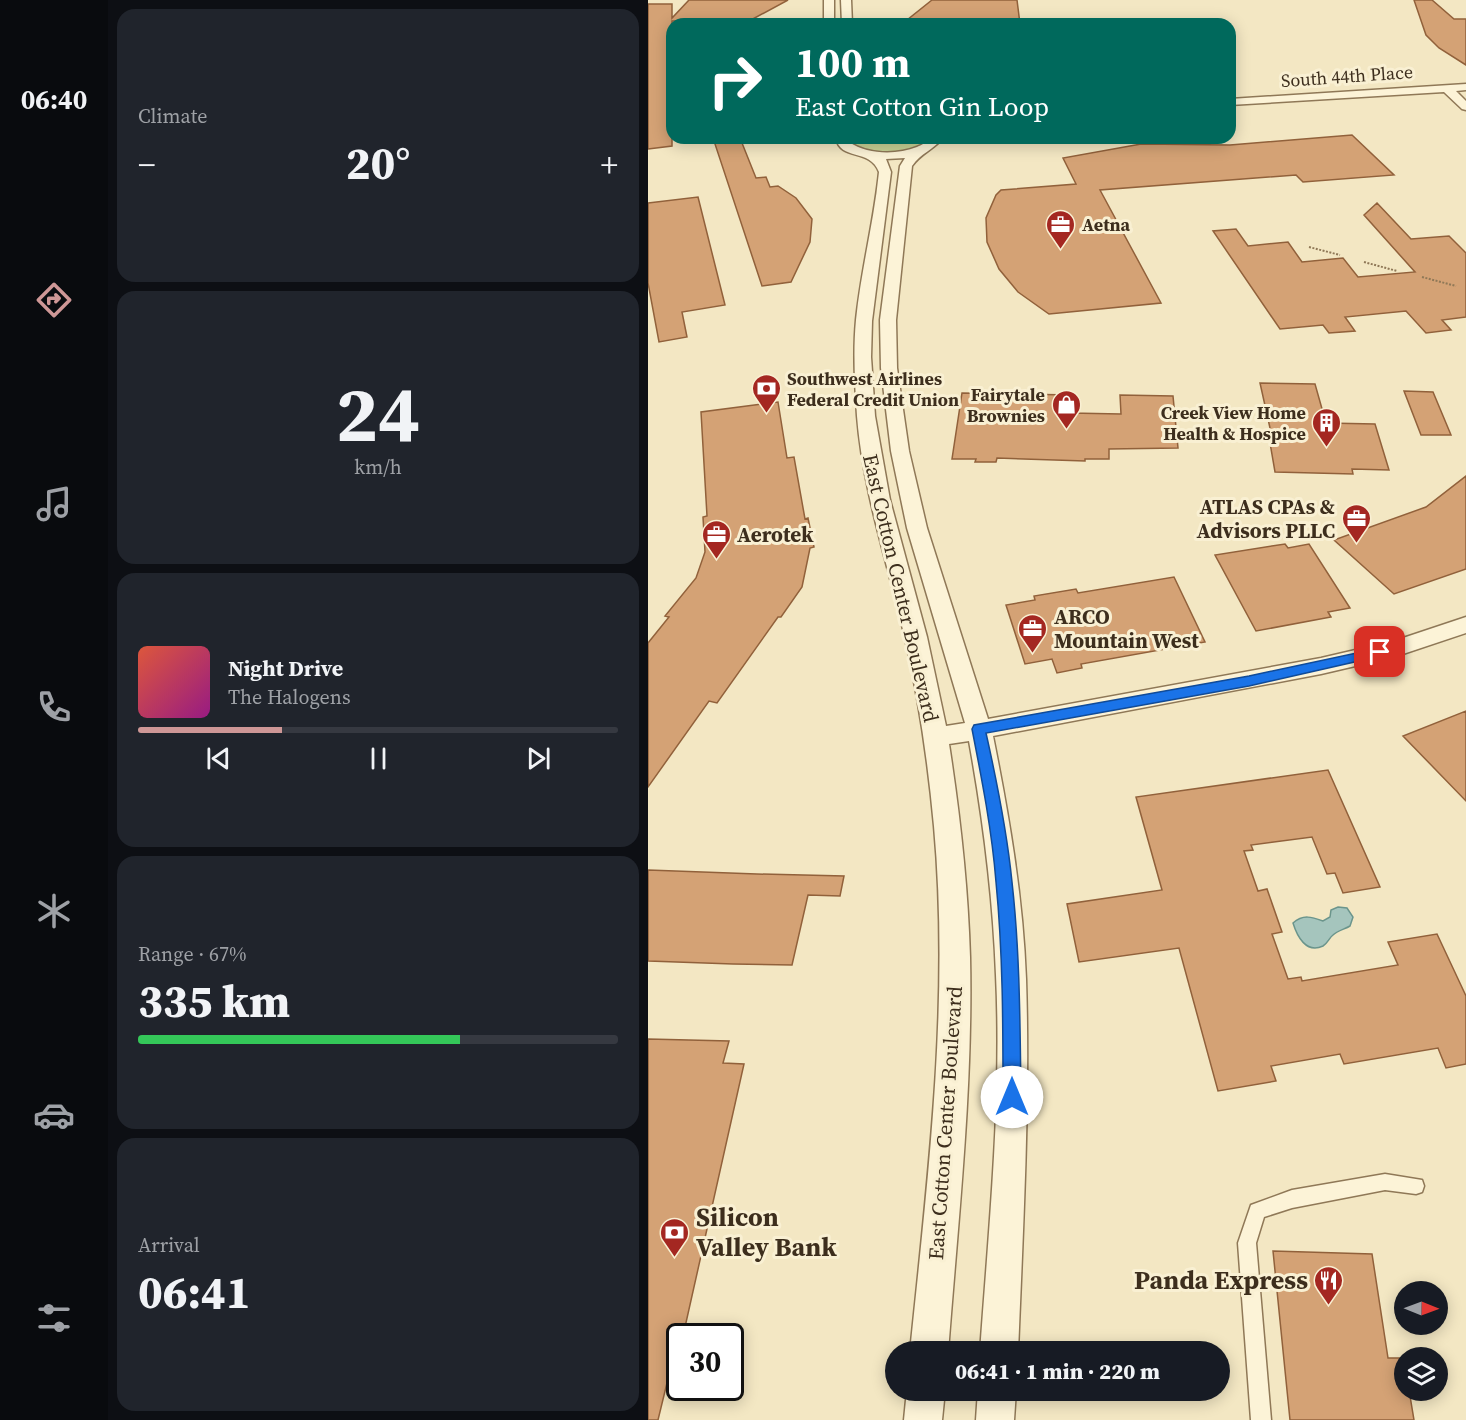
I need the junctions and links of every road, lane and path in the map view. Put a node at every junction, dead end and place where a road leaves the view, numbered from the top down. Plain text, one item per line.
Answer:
1 (829, 0) edge
2 (846, 0) edge
3 (829, 18) edge
4 (847, 18) edge
5 (1466, 87) edge
6 (1446, 88) junction
7 (1236, 102) edge
8 (1466, 107) edge
9 (845, 144) edge
10 (928, 144) edge
11 (932, 144) edge
12 (871, 154) junction
13 (882, 199) junction
14 (1309, 247) dead end
15 (896, 253) junction
16 (1340, 255) dead end
17 (1364, 262) dead end
18 (1397, 271) dead end
19 (1422, 277) dead end
20 (1456, 286) dead end
21 (1466, 626) edge
22 (979, 729) junction
23 (934, 738) junction
24 (1416, 1186) dead end
25 (930, 1341) edge
26 (1000, 1341) edge
27 (925, 1401) edge
28 (996, 1401) edge
29 (923, 1420) edge
30 (995, 1420) edge
31 (1262, 1420) edge

1 - 3 street
2 - 4 street
5 - 6 street, South 44th Place
6 - 7 street, South 44th Place
6 - 8 street
9 - 12 street, East Cotton Center Boulevard
10 - 12 street, East Cotton Center Boulevard
11 - 15 street, East Cotton Center Boulevard
12 - 13 street, East Cotton Center Boulevard
13 - 15 street
13 - 23 street, East Cotton Center Boulevard
14 - 16 path
15 - 22 street, East Cotton Center Boulevard
17 - 18 path
19 - 20 path
21 - 22 street
22 - 23 street
22 - 26 street, East Cotton Center Boulevard
23 - 25 street, East Cotton Center Boulevard
24 - 31 lane
27 - 29 street
28 - 30 street

